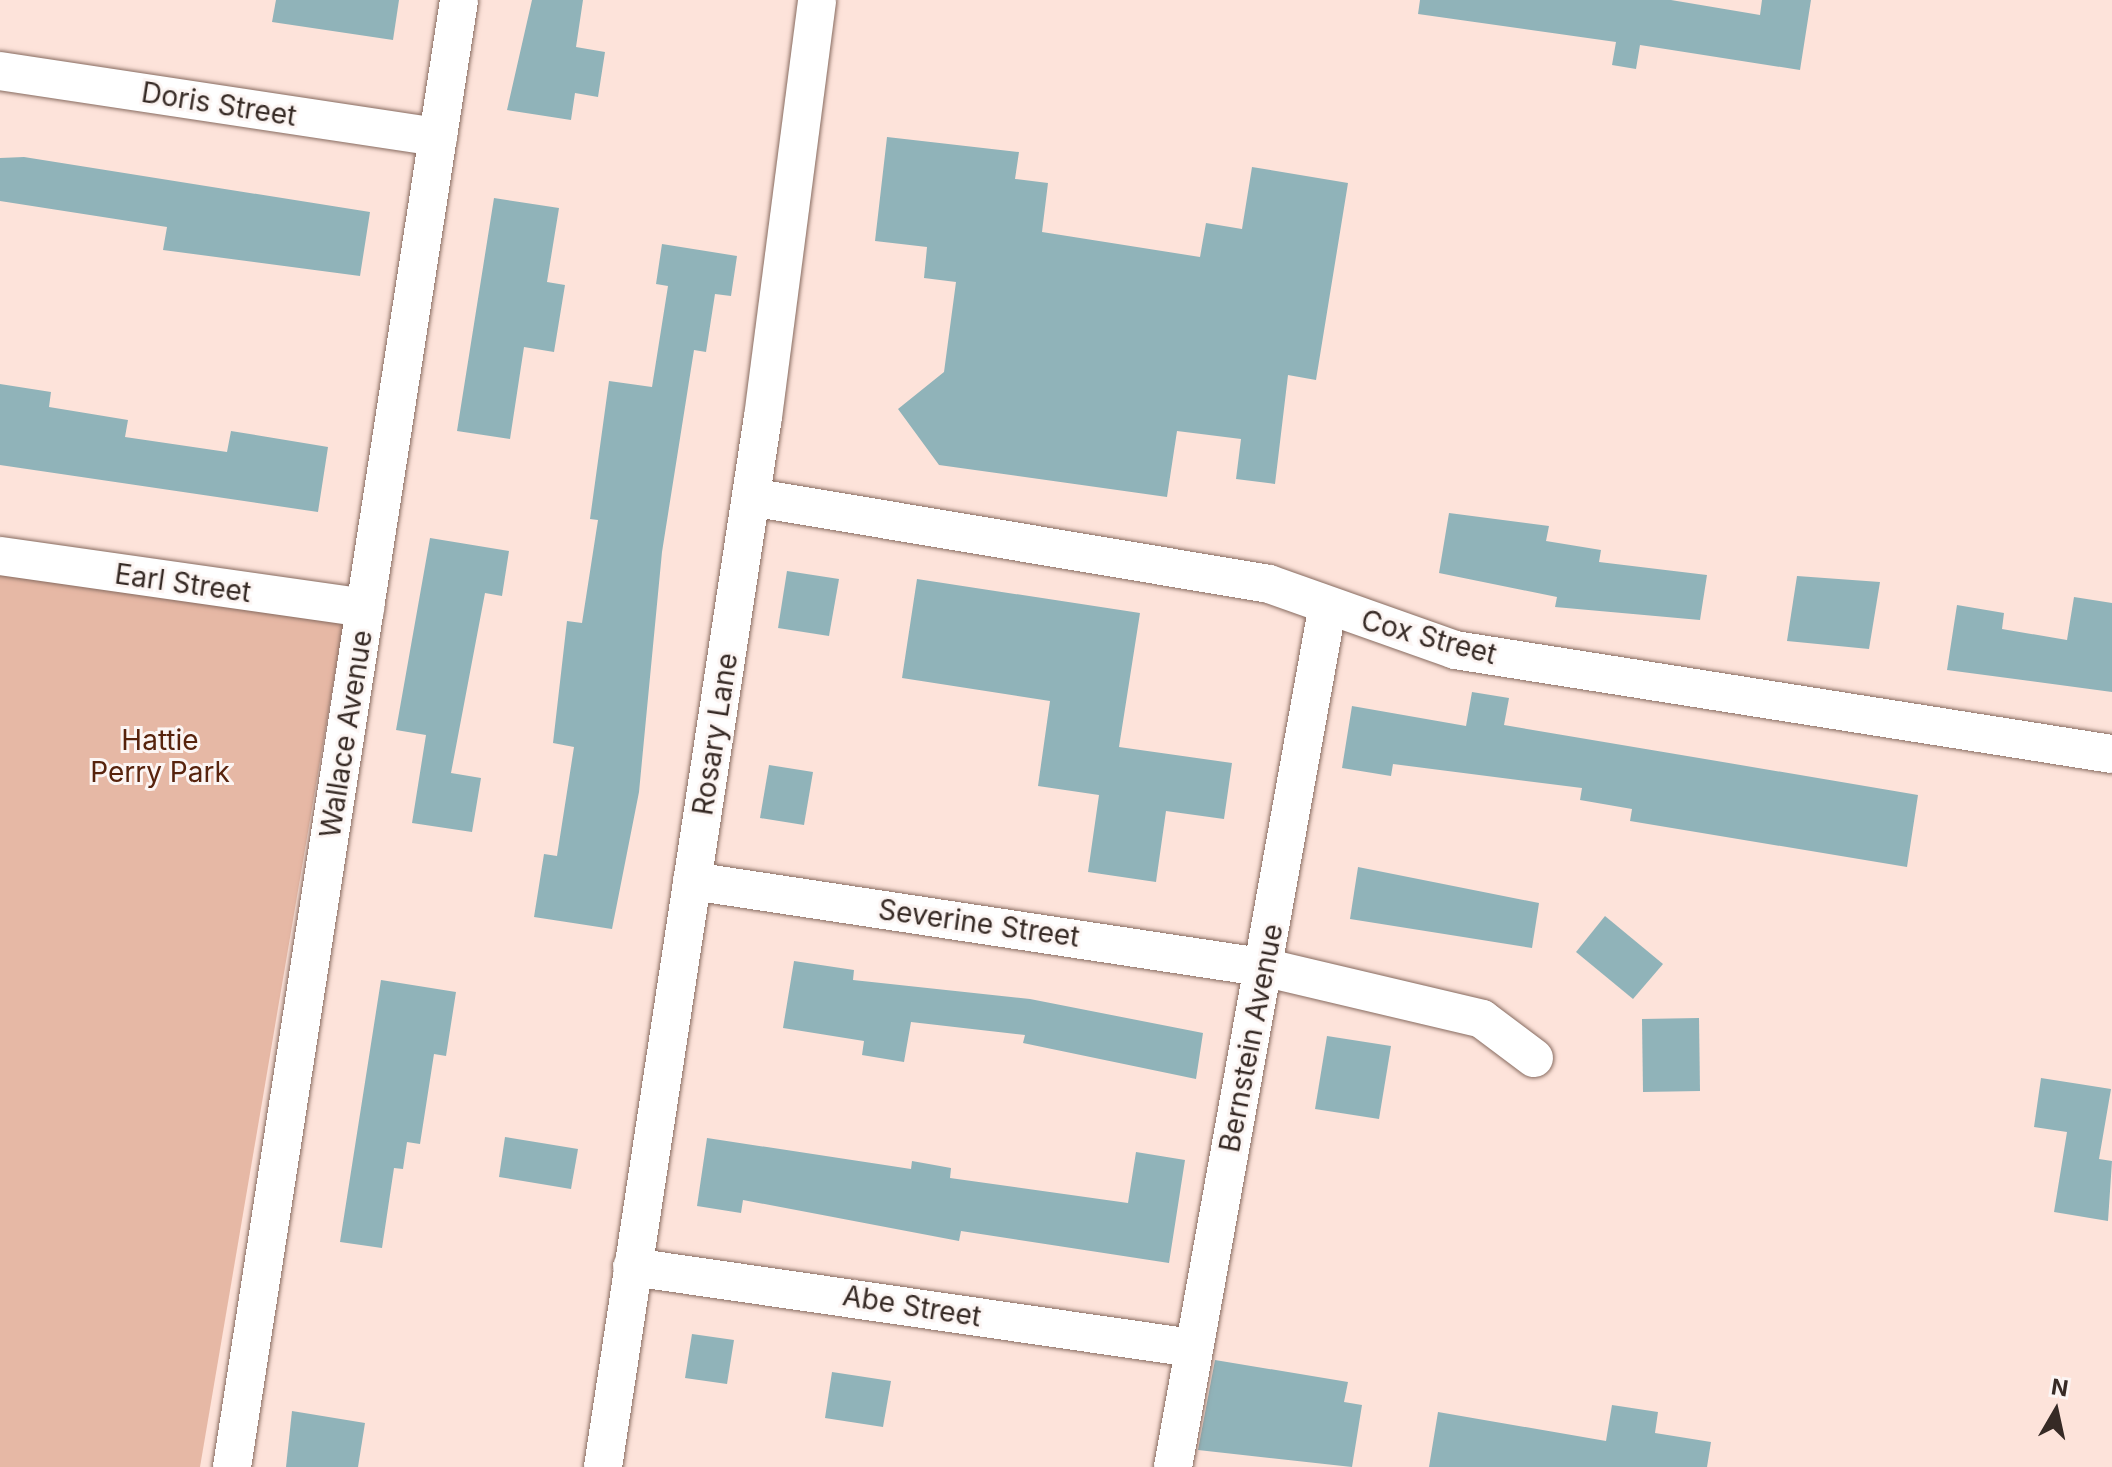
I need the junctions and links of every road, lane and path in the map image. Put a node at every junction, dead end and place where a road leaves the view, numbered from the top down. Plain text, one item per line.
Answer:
1 (459, 0) edge
2 (817, 0) edge
3 (0, 71) edge
4 (438, 137) junction
5 (751, 497) junction
6 (0, 556) edge
7 (365, 608) junction
8 (1327, 609) junction
9 (2112, 754) edge
10 (692, 881) junction
11 (1267, 968) junction
12 (1534, 1058) dead end
13 (632, 1267) junction
14 (1192, 1348) junction
15 (232, 1467) edge
16 (603, 1467) edge
17 (1173, 1467) edge

1 - 4 street, Wallace Avenue
2 - 5 street, Rosary Lane
3 - 4 street, Doris Street
4 - 7 street, Wallace Avenue
5 - 8 street, Cox Street
5 - 10 street, Rosary Lane
6 - 7 street, Earl Street
7 - 15 street, Wallace Avenue
8 - 9 street, Cox Street
8 - 11 street, Bernstein Avenue
10 - 11 street, Severine Street
10 - 13 street, Rosary Lane
11 - 12 street, Severine Street
11 - 14 street, Bernstein Avenue
13 - 14 street, Abe Street
13 - 16 street, Rosary Lane
14 - 17 street, Bernstein Avenue

